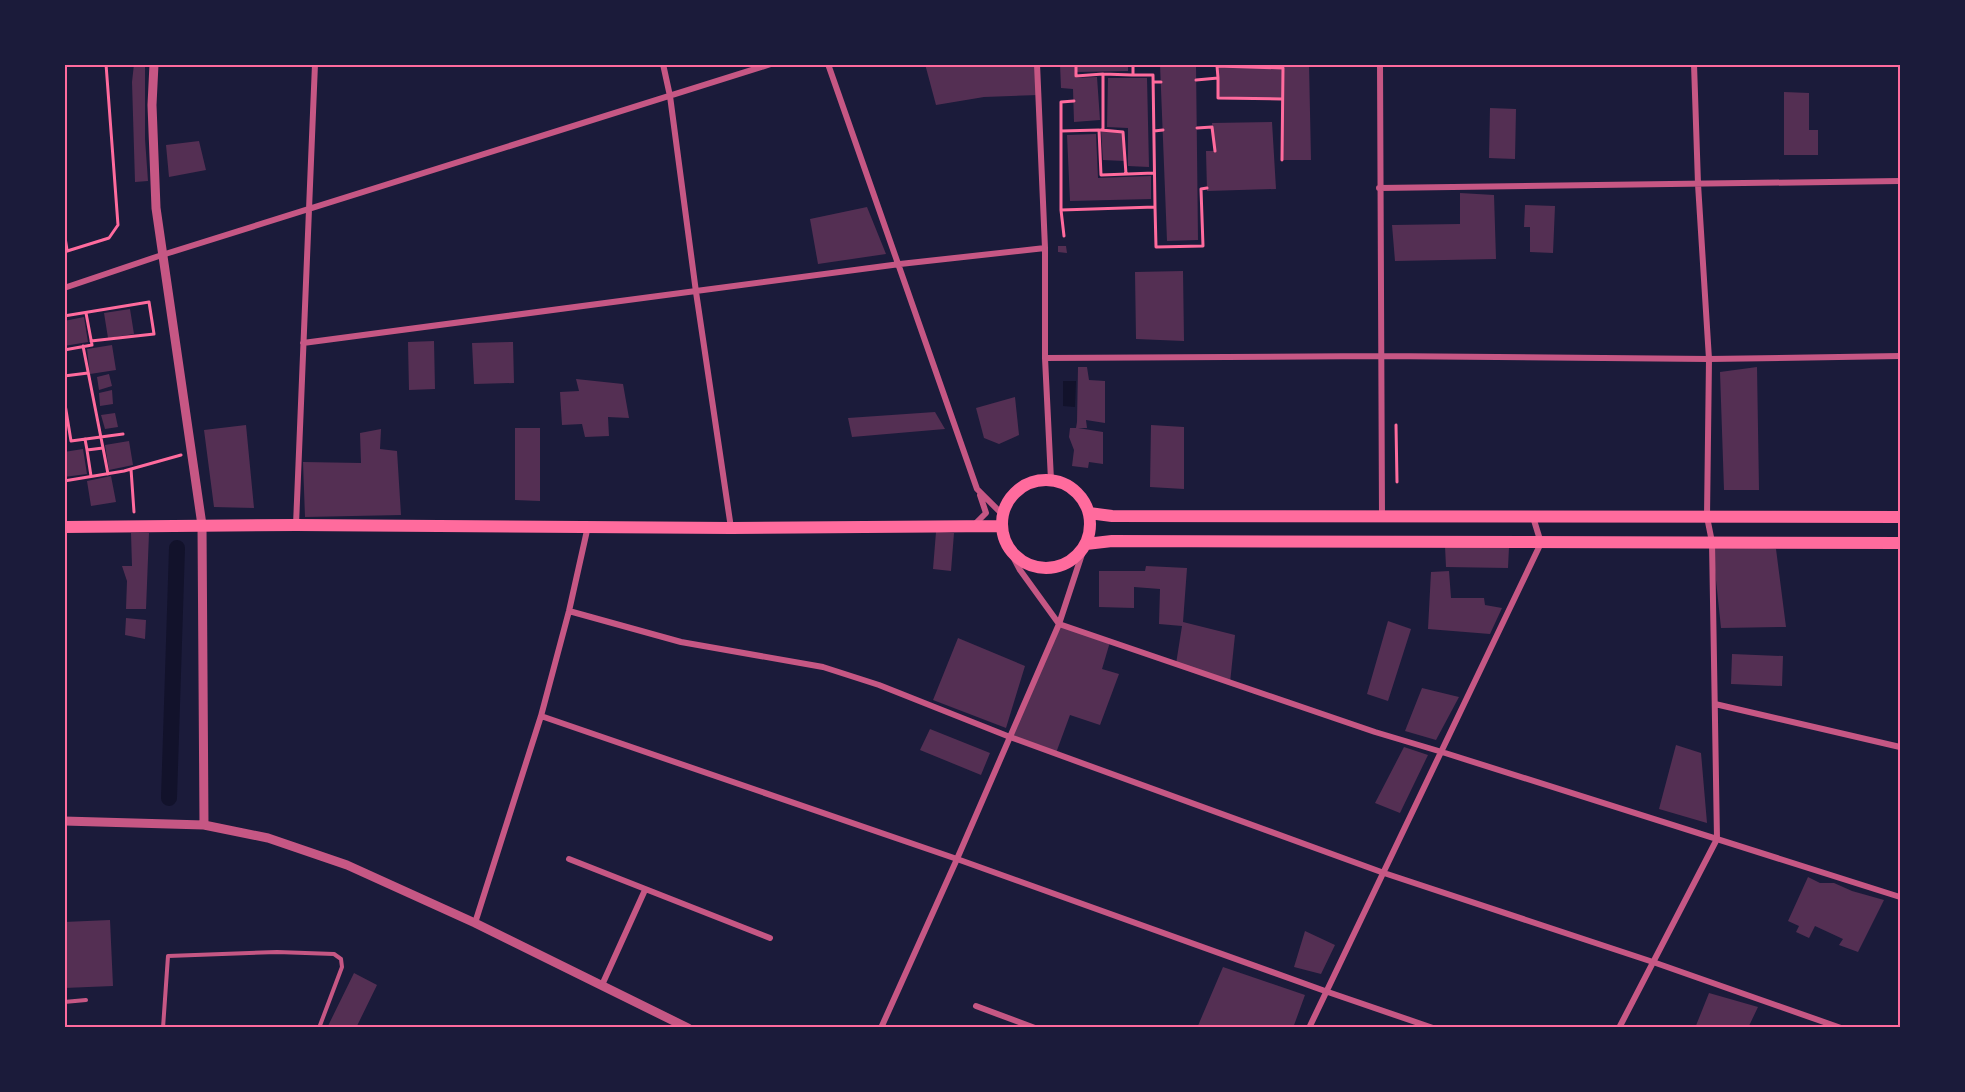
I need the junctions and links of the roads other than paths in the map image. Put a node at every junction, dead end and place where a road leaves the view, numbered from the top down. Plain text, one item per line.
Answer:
1 (154, 64) edge
2 (315, 64) edge
3 (663, 64) edge
4 (771, 64) edge
5 (828, 64) edge
6 (1037, 64) edge
7 (1380, 64) edge
8 (1694, 64) edge
9 (670, 96) junction
10 (1900, 181) edge
11 (1698, 184) junction
12 (1379, 188) junction
13 (310, 210) junction
14 (1045, 248) junction
15 (162, 255) junction
16 (900, 264) junction
17 (64, 288) edge
18 (696, 292) junction
19 (303, 343) junction
20 (1380, 356) junction
21 (1900, 356) edge
22 (1045, 358) junction
23 (1709, 359) junction
24 (1051, 480) junction
25 (977, 489) junction
26 (1089, 513) junction
27 (1382, 517) junction
28 (1533, 517) junction
29 (1707, 517) junction
30 (1900, 517) edge
31 (1001, 520) junction
32 (202, 525) junction
33 (296, 525) junction
34 (588, 526) junction
35 (970, 526) junction
36 (64, 527) edge
37 (730, 528) junction
38 (1712, 542) junction
39 (1541, 543) junction
40 (1900, 543) edge
41 (1085, 546) junction
42 (1009, 549) junction
43 (569, 611) junction
44 (1059, 624) junction
45 (1715, 704) junction
46 (542, 716) junction
47 (1010, 736) junction
48 (1900, 747) edge
49 (1442, 752) junction
50 (64, 821) edge
51 (204, 825) junction
52 (1717, 839) junction
53 (957, 858) junction
54 (569, 859) dead end
55 (1384, 873) junction
56 (645, 890) junction
57 (1900, 897) edge
58 (475, 923) junction
59 (770, 938) dead end
60 (1653, 962) junction
61 (602, 985) junction
62 (1325, 991) junction
63 (86, 1000) dead end
64 (64, 1002) edge
65 (976, 1006) dead end
66 (163, 1028) edge
67 (319, 1028) edge
68 (688, 1028) edge
69 (881, 1028) edge
70 (1035, 1028) edge
71 (1309, 1028) edge
72 (1433, 1028) edge
73 (1619, 1028) edge
74 (1841, 1028) edge

1 - 15 street
2 - 13 street
3 - 9 street
4 - 9 street
5 - 16 street
6 - 14 street
7 - 12 street
8 - 11 street
9 - 13 street
9 - 18 street
10 - 11 street
11 - 12 street
11 - 23 street
12 - 20 street
13 - 15 street
13 - 19 street
14 - 16 street
14 - 22 street
15 - 17 street
15 - 32 street
16 - 18 street
16 - 25 street
18 - 19 street
18 - 37 street
19 - 33 street
20 - 22 street
20 - 23 street
20 - 27 street
21 - 23 street
22 - 24 street
23 - 29 street
24 - 26 main road
24 - 31 main road
25 - 31 street
25 - 35 street
26 - 27 main road
26 - 41 main road
27 - 28 main road
28 - 29 main road
28 - 39 street
29 - 30 main road
29 - 38 street
31 - 35 main road
31 - 42 main road
32 - 33 main road
32 - 36 main road
32 - 51 street
33 - 34 main road
34 - 37 main road
34 - 43 street
35 - 37 main road
38 - 39 main road
38 - 40 main road
38 - 45 street
39 - 41 main road
39 - 49 street
41 - 42 main road
41 - 44 street
42 - 44 street
43 - 46 street
43 - 47 street
44 - 47 street
44 - 49 street
45 - 48 street
45 - 52 street
46 - 53 street
46 - 58 street
47 - 53 street
47 - 55 street
49 - 52 street
49 - 55 street
50 - 51 street
51 - 58 street
52 - 57 street
52 - 60 street
53 - 62 street
53 - 69 street
54 - 56 street
55 - 60 street
55 - 62 street
56 - 59 street
56 - 61 street
58 - 61 street
60 - 73 street
60 - 74 street
61 - 68 street
62 - 71 street
62 - 72 street
63 - 64 lane
65 - 70 street
66 - 67 lane

